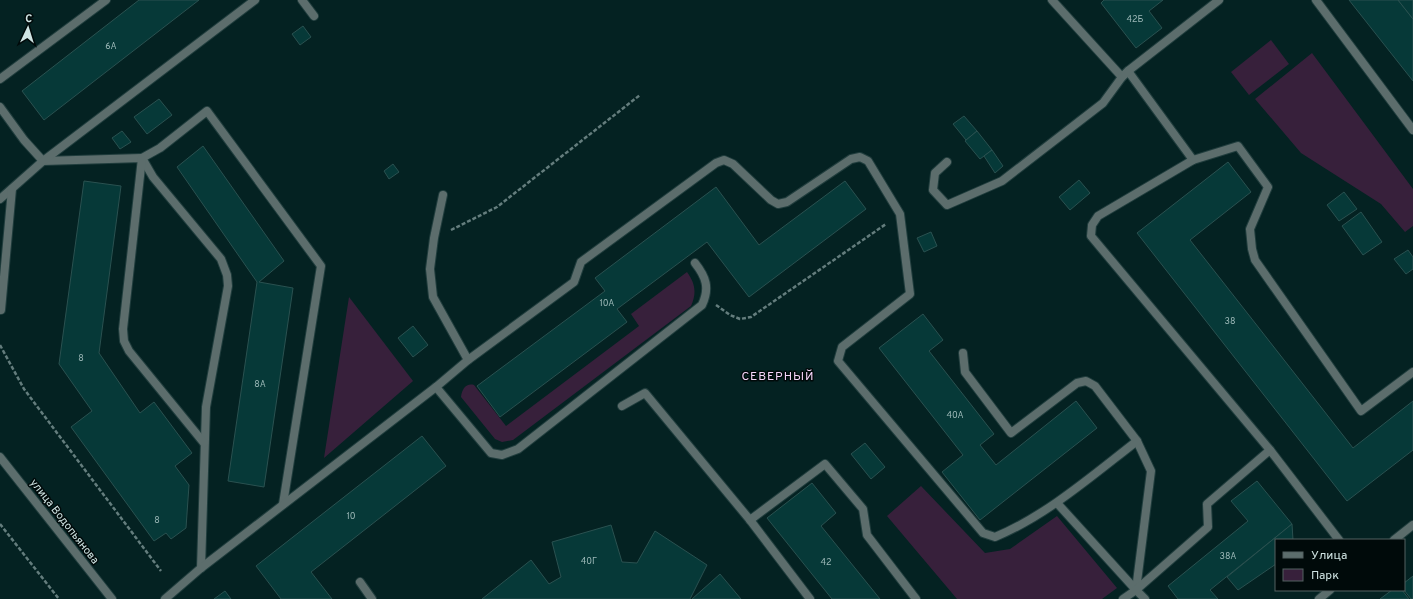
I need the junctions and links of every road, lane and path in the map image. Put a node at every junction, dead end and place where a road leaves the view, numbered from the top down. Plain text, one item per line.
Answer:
1 (106, 0) edge
2 (255, 0) edge
3 (302, 0) edge
4 (1052, 0) edge
5 (1218, 0) edge
6 (1316, 0) edge
7 (314, 16) dead end
8 (1125, 74) junction
9 (0, 79) edge
10 (640, 96) dead end
11 (0, 107) edge
12 (1413, 130) edge
13 (142, 158) junction
14 (1192, 160) junction
15 (43, 161) junction
16 (947, 162) dead end
17 (12, 189) junction
18 (443, 195) dead end
19 (0, 199) edge
20 (900, 214) junction
21 (434, 238) junction
22 (695, 263) dead end
23 (706, 298) junction
24 (1, 310) edge
25 (0, 345) edge
26 (963, 353) dead end
27 (468, 360) junction
28 (1413, 372) edge
29 (436, 387) junction
30 (622, 406) dead end
31 (1137, 441) junction
32 (204, 442) junction
33 (1270, 450) junction
34 (0, 457) edge
35 (1057, 502) junction
36 (283, 504) junction
37 (750, 520) junction
38 (0, 524) edge
39 (1413, 525) edge
40 (1338, 539) edge
41 (1395, 539) edge
42 (201, 568) junction
43 (161, 571) dead end
44 (360, 582) dead end
45 (1136, 590) junction
46 (1329, 591) edge
47 (59, 599) edge
48 (112, 599) edge
49 (165, 599) edge
50 (372, 599) edge
51 (810, 599) edge
52 (916, 599) edge
53 (1124, 599) edge
54 (1145, 599) edge
55 (1319, 599) edge

1 - 9 street
2 - 15 street
3 - 7 street
4 - 8 street
5 - 8 street
6 - 12 street
8 - 14 street
8 - 16 street
10 - 21 path
11 - 15 street
13 - 15 street
13 - 32 street
13 - 32 street
13 - 36 street
14 - 28 street
14 - 33 street
15 - 17 street
17 - 19 street
17 - 24 street
18 - 21 street
20 - 23 path
20 - 27 street
20 - 35 street
21 - 27 street
22 - 23 street
23 - 29 street
25 - 43 path
26 - 31 street
27 - 29 street
29 - 36 street
30 - 37 street
31 - 35 street
31 - 45 street
32 - 42 street
33 - 40 street
33 - 45 street
34 - 48 street, улица Водопьянова
35 - 45 street
36 - 42 street
37 - 51 street
37 - 52 street
38 - 47 path
39 - 41 street
42 - 49 street
44 - 50 street
45 - 53 street
45 - 54 street
46 - 55 street

